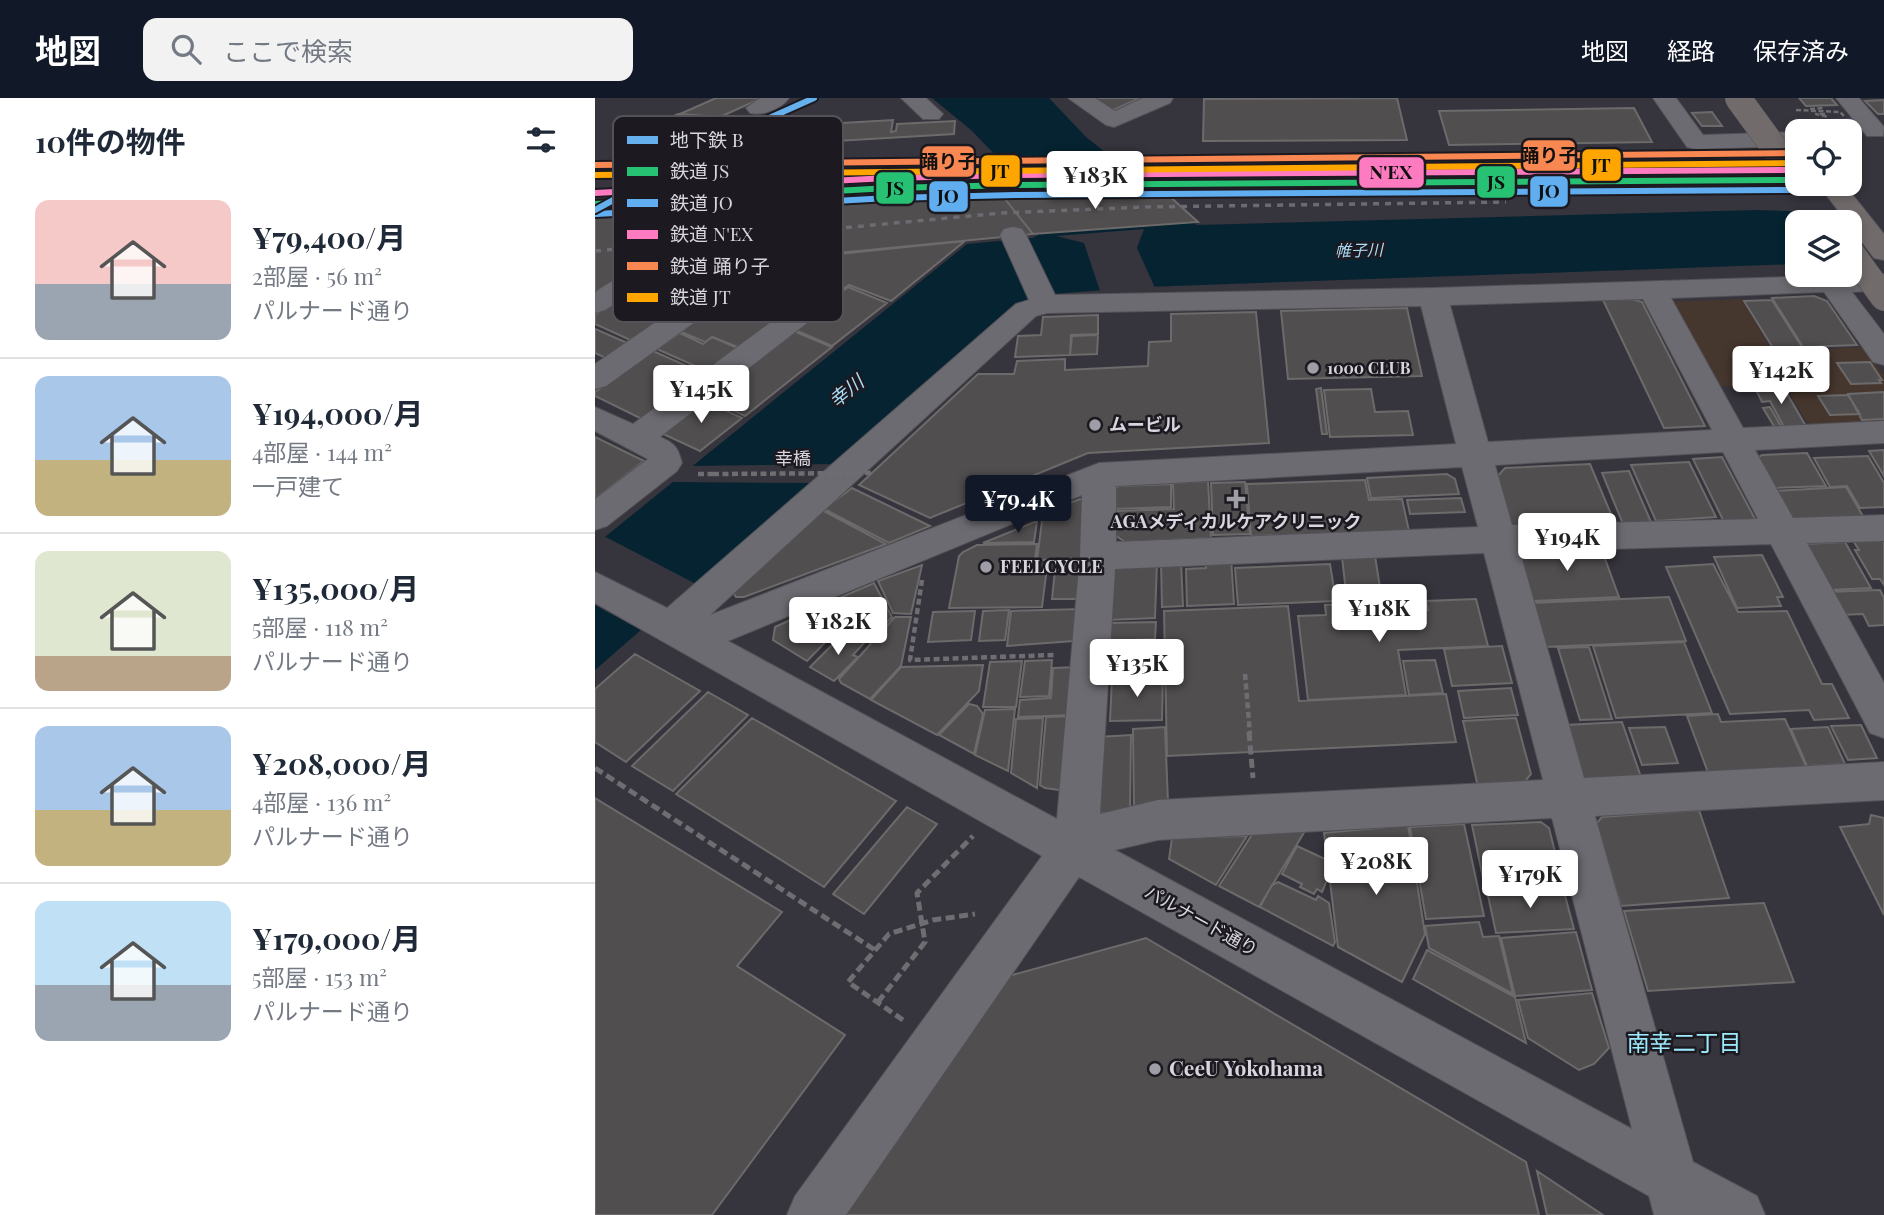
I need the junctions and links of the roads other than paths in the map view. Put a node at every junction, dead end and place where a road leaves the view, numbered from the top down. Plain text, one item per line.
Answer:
1 (912, 98) edge
2 (1079, 98) edge
3 (1162, 98) edge
4 (1664, 98) edge
5 (1738, 98) edge
6 (931, 114) dead end
7 (1847, 117) edge
8 (1879, 130) edge
9 (1785, 139) edge
10 (1785, 163) edge
11 (1823, 196) edge
12 (1013, 235) dead end
13 (1884, 252) edge
14 (1862, 268) edge
15 (1884, 282) edge
16 (1862, 283) edge
17 (1785, 285) edge
18 (1834, 287) edge
19 (1653, 289) junction
20 (613, 293) edge
21 (1884, 298) edge
22 (595, 304) edge
23 (1045, 304) junction
24 (1447, 318) junction
25 (677, 322) edge
26 (790, 322) edge
27 (1884, 355) edge
28 (595, 379) edge
29 (595, 418) edge
30 (1884, 432) edge
31 (636, 438) junction
32 (1733, 440) junction
33 (1475, 453) junction
34 (1099, 475) junction
35 (595, 517) edge
36 (1884, 528) edge
37 (1782, 531) junction
38 (1497, 539) junction
39 (1098, 556) junction
40 (595, 586) edge
41 (678, 631) junction
42 (1884, 721) edge
43 (1884, 781) edge
44 (1568, 797) junction
45 (1072, 850) junction
46 (1677, 1197) edge
47 (814, 1215) edge
48 (1738, 1215) edge

1 - 6 street
2 - 3 street
4 - 9 street
5 - 10 main road, bridge
7 - 8 street
7 - 8 street
11 - 13 main road
12 - 23 street
14 - 21 main road, bridge
15 - 16 street
17 - 19 street
18 - 27 street
19 - 24 street
19 - 32 street
20 - 22 street
23 - 24 street
23 - 41 street
24 - 33 street
25 - 28 street
26 - 31 street
29 - 31 street
30 - 32 street
31 - 35 street
32 - 33 street
32 - 37 street
33 - 34 street
33 - 38 street
34 - 39 street
34 - 41 street
36 - 37 street
37 - 38 street
37 - 42 street
38 - 39 street
38 - 44 street
39 - 45 street
40 - 41 street, パルナード通り
41 - 45 street, パルナード通り
43 - 44 street
44 - 45 street
44 - 46 street
45 - 46 street, パルナード通り
45 - 47 street
46 - 48 street, パルナード通り

